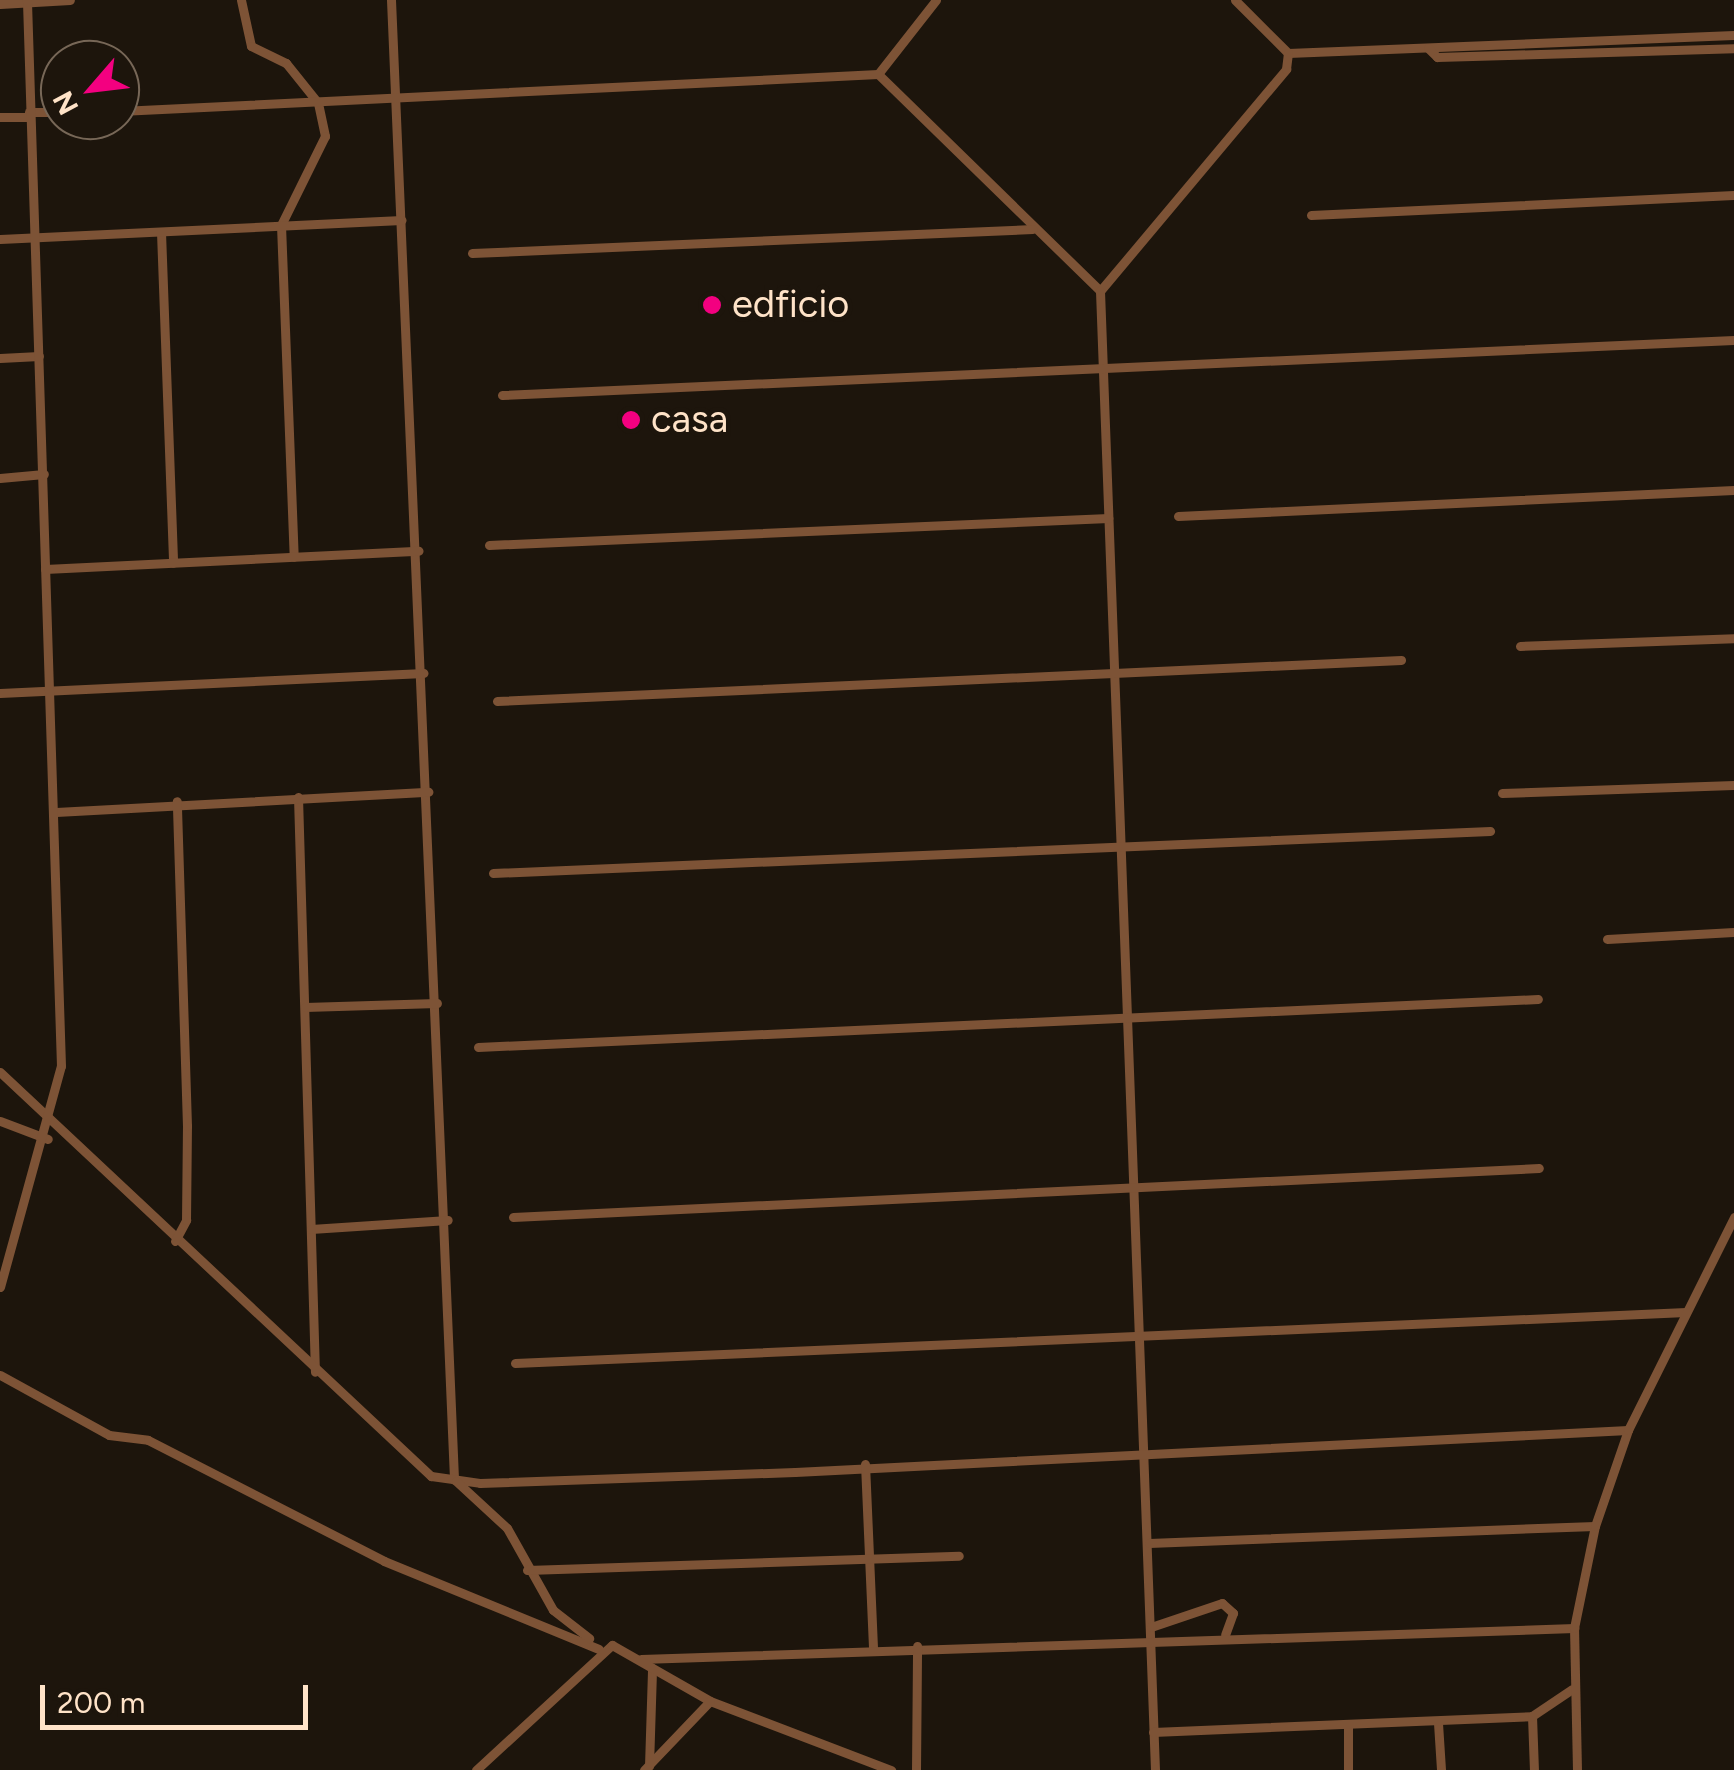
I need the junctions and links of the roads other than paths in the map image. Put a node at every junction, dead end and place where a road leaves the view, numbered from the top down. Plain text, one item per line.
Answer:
1 (70, 0) edge
2 (240, 0) edge
3 (391, 0) edge
4 (936, 0) edge
5 (1235, 0) edge
6 (27, 1) edge
7 (0, 4) edge
8 (1734, 35) edge
9 (1626, 41) junction
10 (1428, 48) junction
11 (1734, 48) edge
12 (1288, 53) junction
13 (1625, 54) junction
14 (878, 74) junction
15 (396, 98) junction
16 (318, 102) junction
17 (140, 110) edge
18 (40, 114) edge
19 (30, 115) junction
20 (0, 117) edge
21 (1734, 195) edge
22 (1311, 214) dead end
23 (402, 220) junction
24 (281, 225) junction
25 (1032, 229) junction
26 (162, 232) junction
27 (37, 238) junction
28 (0, 239) edge
29 (472, 253) dead end
30 (1100, 291) junction
31 (1734, 340) edge
32 (39, 356) junction
33 (0, 358) edge
34 (1102, 370) junction
35 (502, 396) dead end
36 (44, 474) junction
37 (0, 478) edge
38 (1734, 490) edge
39 (1178, 516) dead end
40 (1108, 518) junction
41 (489, 545) dead end
42 (419, 551) junction
43 (294, 557) junction
44 (173, 562) junction
45 (46, 569) junction
46 (1734, 638) edge
47 (1520, 646) dead end
48 (1401, 660) dead end
49 (424, 674) junction
50 (1112, 679) junction
51 (51, 692) junction
52 (0, 693) edge
53 (498, 701) dead end
54 (1734, 786) edge
55 (428, 792) junction
56 (1502, 793) dead end
57 (298, 798) junction
58 (177, 801) junction
59 (56, 812) junction
60 (1490, 831) dead end
61 (1120, 848) junction
62 (492, 873) dead end
63 (1734, 932) edge
64 (1606, 939) dead end
65 (1538, 1000) dead end
66 (437, 1004) junction
67 (305, 1007) junction
68 (1127, 1014) junction
69 (478, 1046) dead end
70 (0, 1072) edge
71 (54, 1116) junction
72 (0, 1121) edge
73 (48, 1139) junction
74 (1539, 1168) dead end
75 (1134, 1185) junction
76 (513, 1217) dead end
77 (1734, 1217) edge
78 (448, 1220) junction
79 (310, 1229) junction
80 (175, 1241) junction
81 (0, 1287) edge
82 (1686, 1312) junction
83 (1140, 1330) junction
84 (515, 1362) dead end
85 (314, 1372) junction
86 (0, 1375) edge
87 (1628, 1430) junction
88 (1146, 1450) junction
89 (865, 1464) junction
90 (455, 1481) junction
91 (1595, 1526) junction
92 (1149, 1543) junction
93 (959, 1556) dead end
94 (866, 1560) junction
95 (527, 1570) junction
96 (1574, 1628) junction
97 (1151, 1633) junction
98 (1225, 1635) junction
99 (592, 1640) junction
100 (916, 1646) junction
101 (599, 1648) junction
102 (873, 1648) junction
103 (641, 1659) junction
104 (652, 1668) junction
105 (1572, 1689) junction
106 (710, 1701) junction
107 (1532, 1716) junction
108 (1438, 1724) junction
109 (1348, 1726) junction
110 (1152, 1732) junction
111 (647, 1768) edge
112 (476, 1770) edge
113 (891, 1770) edge
114 (916, 1770) edge
115 (1155, 1770) edge
116 (1348, 1770) edge
117 (1440, 1770) edge
118 (1534, 1770) edge
119 (1577, 1770) edge

1 - 6 street
2 - 16 street
3 - 15 street
4 - 14 street
5 - 12 street
6 - 7 street
6 - 19 street
8 - 9 street
9 - 10 street
9 - 13 street
10 - 12 street
10 - 13 street
11 - 13 street
12 - 30 street
14 - 15 street
14 - 25 street
15 - 16 street
15 - 23 street
16 - 17 street
16 - 24 street
18 - 19 street
19 - 20 street
19 - 27 street
21 - 22 street
23 - 24 street
23 - 42 street
24 - 26 street
24 - 43 street
25 - 29 street
25 - 30 street
26 - 27 street
26 - 44 street
27 - 28 street
27 - 32 street
30 - 34 street
31 - 34 street
32 - 33 street
32 - 36 street
34 - 35 street
34 - 40 street
36 - 37 street
36 - 45 street
38 - 39 street
40 - 41 street
40 - 50 street
42 - 43 street
42 - 49 street
43 - 44 street
44 - 45 street
45 - 51 street
46 - 47 street
48 - 50 street
49 - 51 street
49 - 55 street
50 - 53 street
50 - 61 street
51 - 52 street
51 - 59 street
54 - 56 street
55 - 57 street
55 - 66 street
57 - 58 street
57 - 67 street
58 - 59 street
58 - 80 street
59 - 71 street
60 - 61 street
61 - 62 street
61 - 68 street
63 - 64 street
65 - 68 street
66 - 67 street
66 - 78 street
67 - 79 street
68 - 69 street
68 - 75 street
70 - 71 street
71 - 73 street
71 - 80 street
72 - 73 street
73 - 81 street
74 - 75 street
75 - 76 street
75 - 83 street
77 - 82 street
78 - 79 street
78 - 90 street
79 - 85 street
80 - 85 street
82 - 83 street
82 - 87 street
83 - 84 street
83 - 88 street
85 - 90 street
86 - 99 street
87 - 88 street
87 - 91 street
88 - 89 street
88 - 92 street
89 - 90 street
89 - 94 street
90 - 95 street
91 - 92 street
91 - 96 street
92 - 97 street
93 - 94 street
94 - 95 street
94 - 102 street
95 - 99 street
96 - 98 street
96 - 105 street
97 - 98 street
97 - 98 street
97 - 100 street
97 - 110 street
99 - 101 street
100 - 102 street
100 - 114 street
101 - 103 street
101 - 112 street
102 - 103 street
103 - 104 street
104 - 106 street
104 - 111 street
105 - 107 street
105 - 119 street
106 - 111 street
106 - 113 street
107 - 108 street
107 - 118 street
108 - 109 street
108 - 117 street
109 - 110 street
109 - 116 street
110 - 115 street

